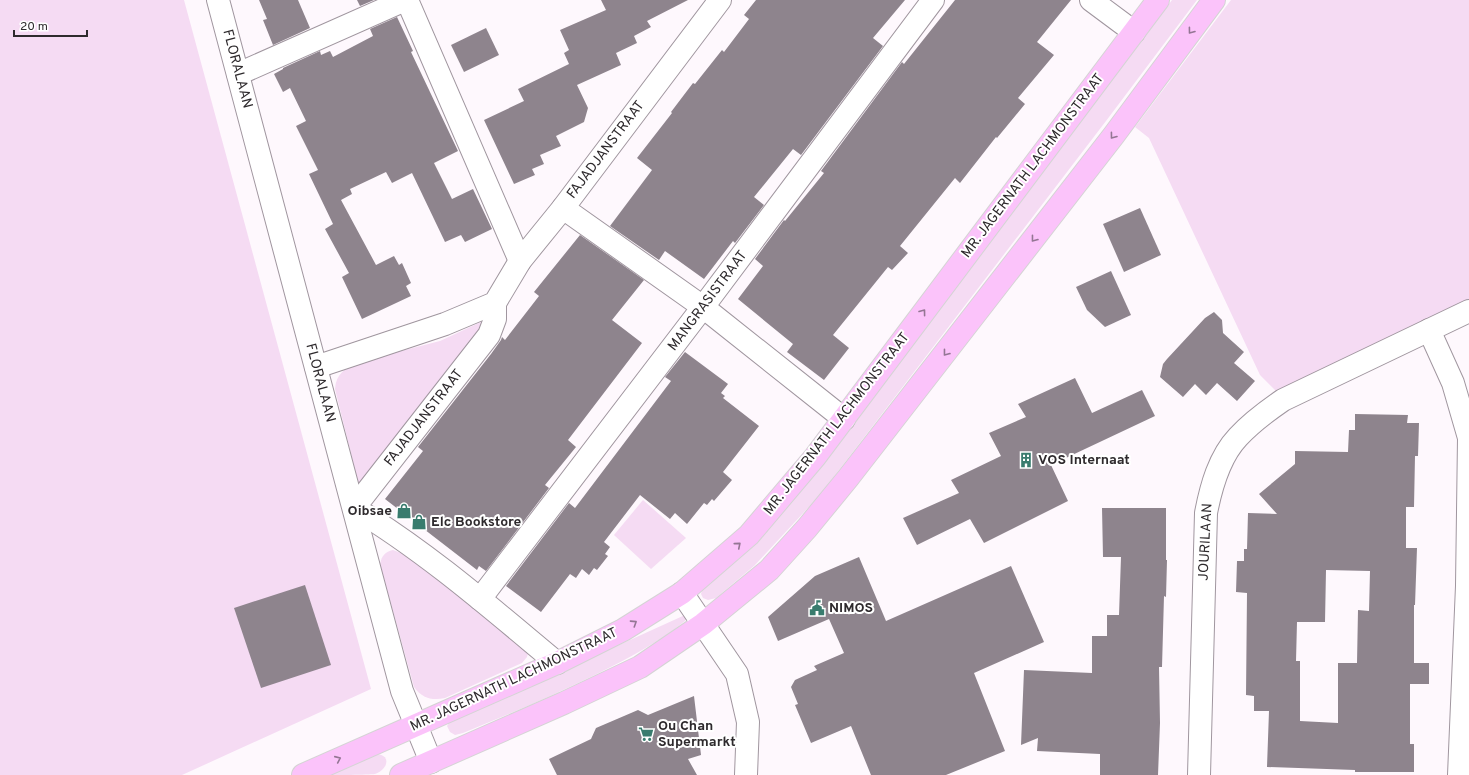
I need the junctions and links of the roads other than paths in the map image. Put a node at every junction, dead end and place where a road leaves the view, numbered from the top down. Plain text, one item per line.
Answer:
1 (218, 0) edge
2 (406, 0) edge
3 (720, 0) edge
4 (934, 0) edge
5 (1091, 0) edge
6 (1158, 0) edge
7 (1214, 0) edge
8 (1134, 32) junction
9 (238, 74) junction
10 (563, 208) junction
11 (520, 261) junction
12 (496, 303) junction
13 (704, 308) junction
14 (1469, 311) edge
15 (1429, 330) junction
16 (316, 367) junction
17 (844, 419) junction
18 (354, 508) junction
19 (682, 592) junction
20 (480, 599) junction
21 (703, 624) junction
22 (557, 663) junction
23 (415, 725) junction
24 (431, 762) junction
25 (303, 775) edge
26 (401, 775) edge
27 (746, 775) edge
28 (1199, 775) edge
29 (1459, 775) edge

1 - 9 street, FLORALAAN
2 - 9 street
2 - 11 street
3 - 10 street, FAJADJANSTRAAT
4 - 13 street, MANGRASISTRAAT
5 - 8 street
6 - 8 main road, MR. JAGERNATH LACHMONSTRAAT
7 -> 21 main road
17 -> 8 main road, MR. JAGERNATH LACHMONSTRAAT
9 - 16 street, FLORALAAN
10 - 11 street, FAJADJANSTRAAT
10 - 13 street
11 - 12 street, FAJADJANSTRAAT
12 - 16 street
12 - 18 street, FAJADJANSTRAAT
13 - 17 street
13 - 20 street, MANGRASISTRAAT
14 - 15 street, JOURILAAN
15 - 28 street, JOURILAAN
15 - 29 street
16 - 18 street, FLORALAAN
19 -> 17 main road, MR. JAGERNATH LACHMONSTRAAT
18 - 20 street
18 - 23 street, FLORALAAN
19 - 21 street
22 -> 19 main road, MR. JAGERNATH LACHMONSTRAAT
20 - 22 street
21 - 24 main road
21 - 27 street
22 - 23 main road, MR. JAGERNATH LACHMONSTRAAT
23 - 24 street, FLORALAAN
25 -> 23 main road, MR. JAGERNATH LACHMONSTRAAT
24 - 26 main road

